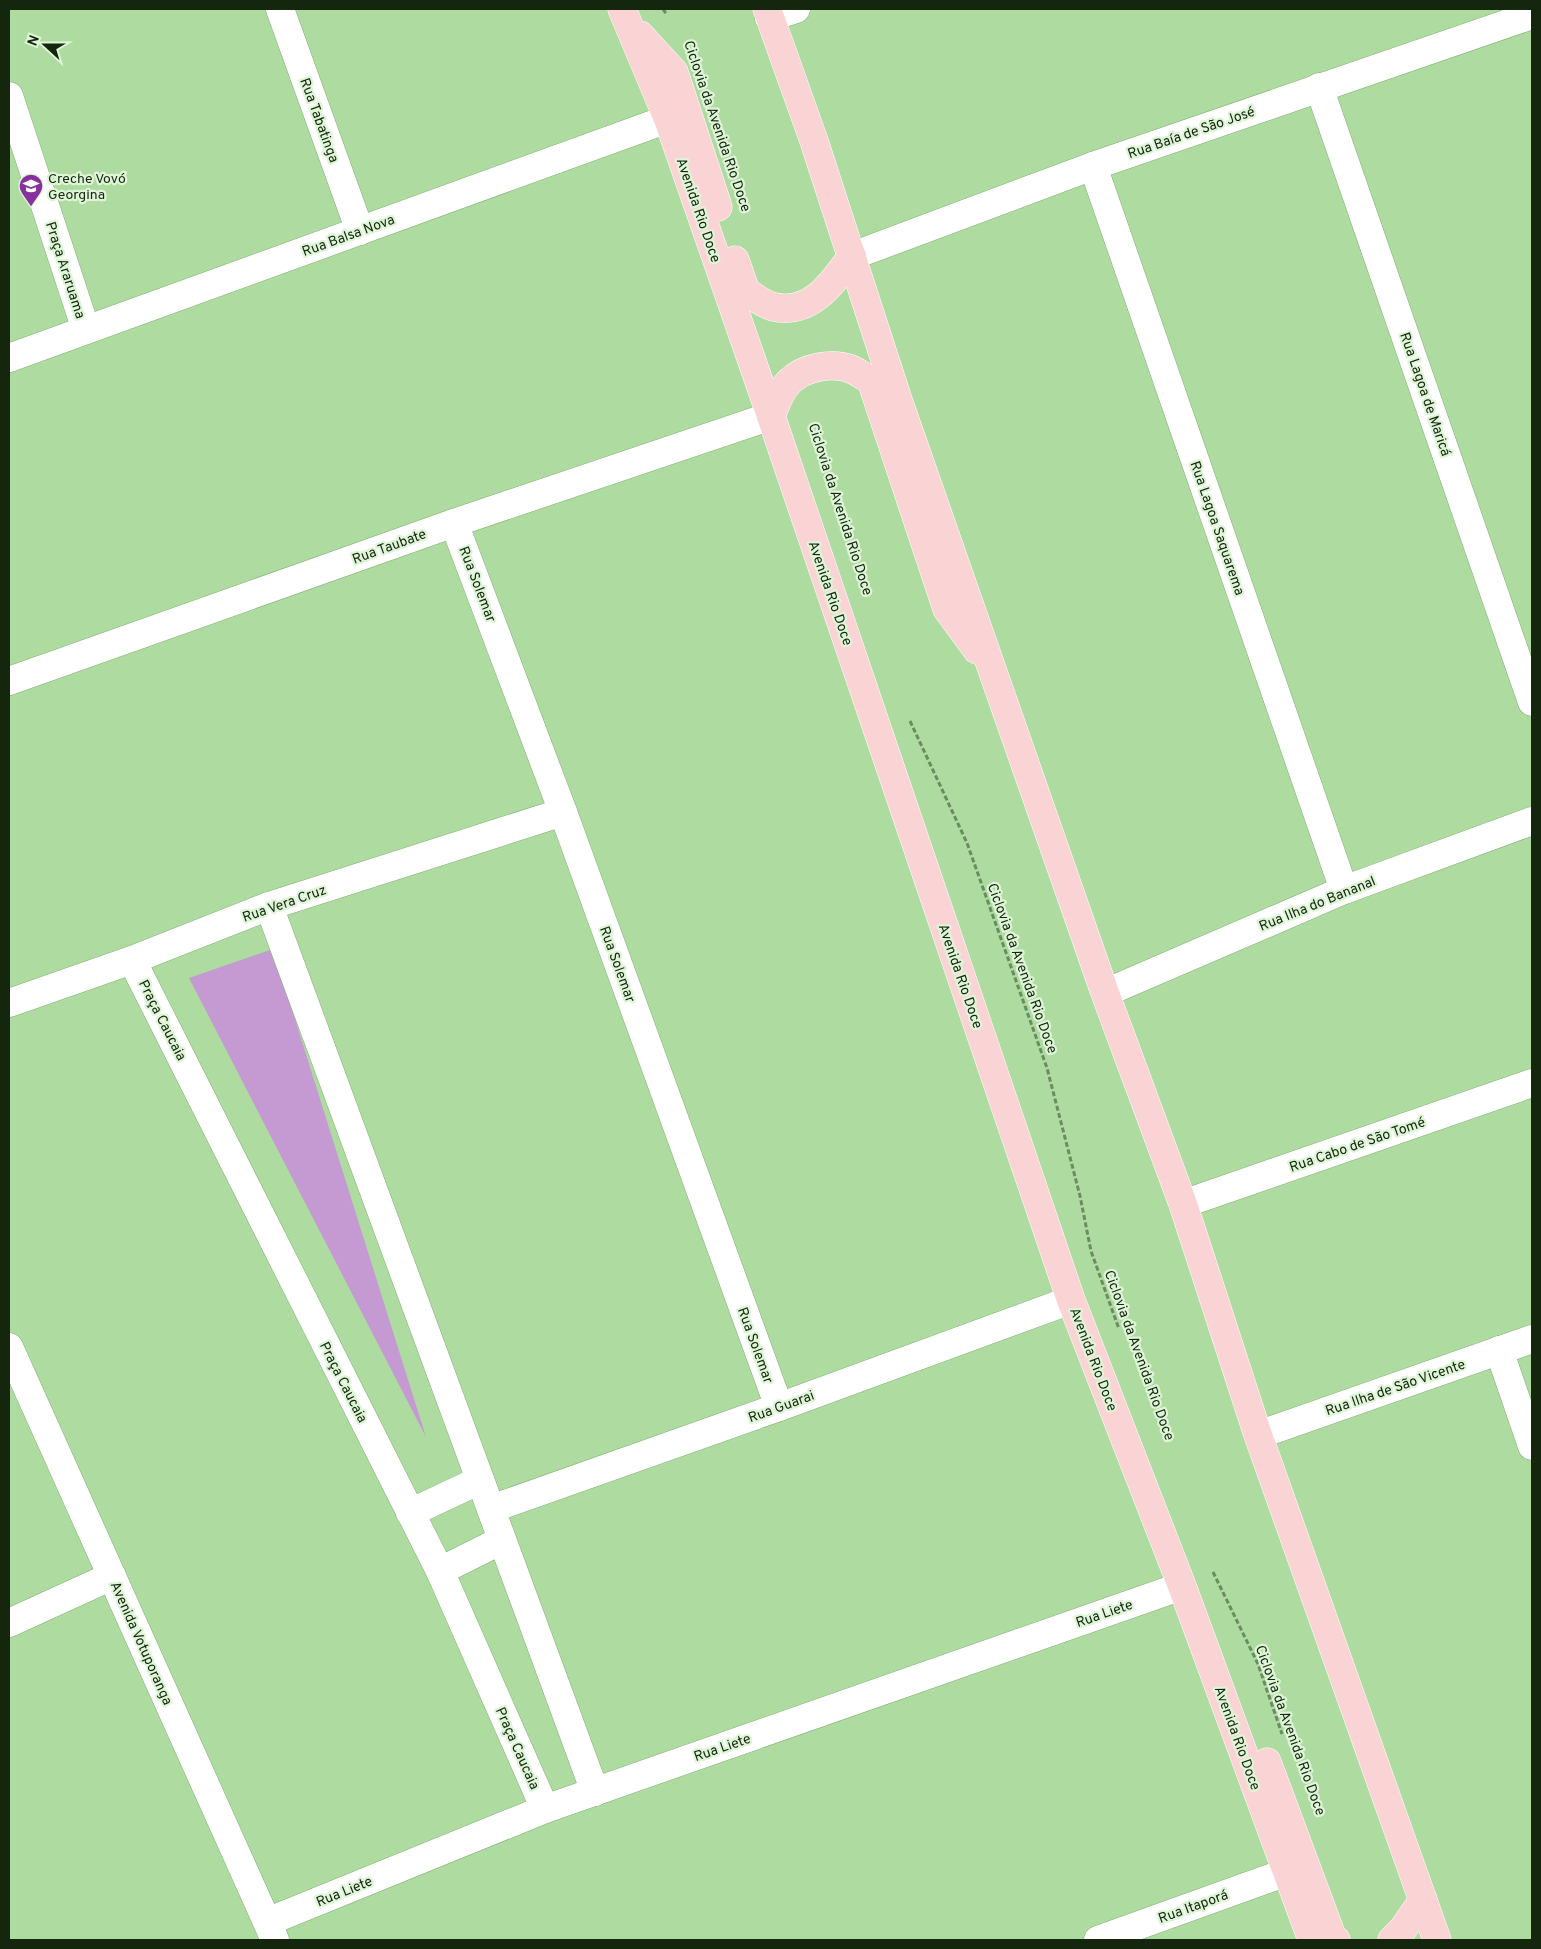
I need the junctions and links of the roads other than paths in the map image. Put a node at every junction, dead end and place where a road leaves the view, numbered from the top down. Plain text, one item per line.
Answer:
1 (280, 9) edge
2 (796, 9) edge
3 (768, 13) edge
4 (624, 15) edge
5 (1532, 15) edge
6 (1319, 87) junction
7 (9, 96) edge
8 (677, 115) junction
9 (1093, 166) junction
10 (360, 231) junction
11 (852, 256) junction
12 (86, 330) junction
13 (9, 358) edge
14 (771, 416) junction
15 (454, 523) junction
16 (994, 673) junction
17 (11, 675) edge
18 (1532, 702) edge
19 (563, 812) junction
20 (1532, 821) edge
21 (1344, 890) junction
22 (269, 906) junction
23 (132, 960) junction
24 (1105, 993) junction
25 (9, 1003) edge
26 (1532, 1084) edge
27 (1183, 1204) junction
28 (1071, 1300) junction
29 (1532, 1339) edge
30 (9, 1347) edge
31 (1500, 1350) junction
32 (779, 1407) junction
33 (1258, 1435) junction
34 (1532, 1446) edge
35 (480, 1480) junction
36 (491, 1509) junction
37 (410, 1513) junction
38 (502, 1540) junction
39 (440, 1571) junction
40 (112, 1576) junction
41 (1182, 1586) junction
42 (9, 1623) edge
43 (1196, 1624) junction
44 (595, 1792) junction
45 (545, 1810) junction
46 (1287, 1872) junction
47 (1423, 1900) junction
48 (271, 1931) edge
49 (1098, 1940) edge
50 (1312, 1940) edge
51 (1336, 1940) edge
52 (1392, 1940) edge
53 (1437, 1940) edge

1 - 10 street, Rua Tabatinga
2 - 3 street
3 - 11 main road
4 - 8 main road, Avenida Rio Doce
5 - 6 street, Rua Baía de São José
6 - 9 street, Rua Baía de São José
6 - 18 street, Rua Lagoa de Maricá
7 - 12 street, Praça Araruama
8 - 10 street, Rua Balsa Nova
8 - 11 main road
8 - 14 main road, Avenida Rio Doce
9 - 11 street, Rua Baía de São José
9 - 21 street, Rua Lagoa Saquarema
10 - 12 street, Rua Balsa Nova
11 - 16 main road
12 - 13 street, Rua Balsa Nova
14 - 15 street, Rua Taubate
14 - 16 main road
14 - 28 main road, Avenida Rio Doce
15 - 17 street, Rua Taubate
15 - 19 street, Rua Solemar
16 - 24 main road
19 - 22 street, Rua Vera Cruz
19 - 32 street, Rua Solemar
20 - 21 street, Rua Ilha do Bananal
21 - 24 street, Rua Ilha do Bananal
22 - 23 street, Rua Vera Cruz
22 - 35 street
23 - 25 street, Rua Vera Cruz
23 - 37 street, Praça Caucaia
24 - 27 main road
26 - 27 street, Rua Cabo de São Tomé
27 - 33 main road
28 - 32 street, Rua Guarai
28 - 41 main road, Avenida Rio Doce
29 - 31 street, Rua Ilha de São Vicente
30 - 40 street, Avenida Votuporanga
31 - 33 street, Rua Ilha de São Vicente
31 - 34 street
32 - 36 street, Rua Guarai
33 - 47 main road
35 - 36 street
35 - 37 street
36 - 38 street
37 - 39 street, Praça Caucaia
38 - 39 street
38 - 44 street
39 - 45 street, Praça Caucaia
40 - 42 street
40 - 48 street, Avenida Votuporanga
41 - 43 main road, Avenida Rio Doce
41 - 44 street, Rua Liete
43 - 46 main road, Avenida Rio Doce
43 - 51 main road
44 - 45 street, Rua Liete
45 - 48 street, Rua Liete
46 - 49 street, Rua Itaporá
46 - 50 main road, Avenida Rio Doce
47 - 52 main road
47 - 53 main road

